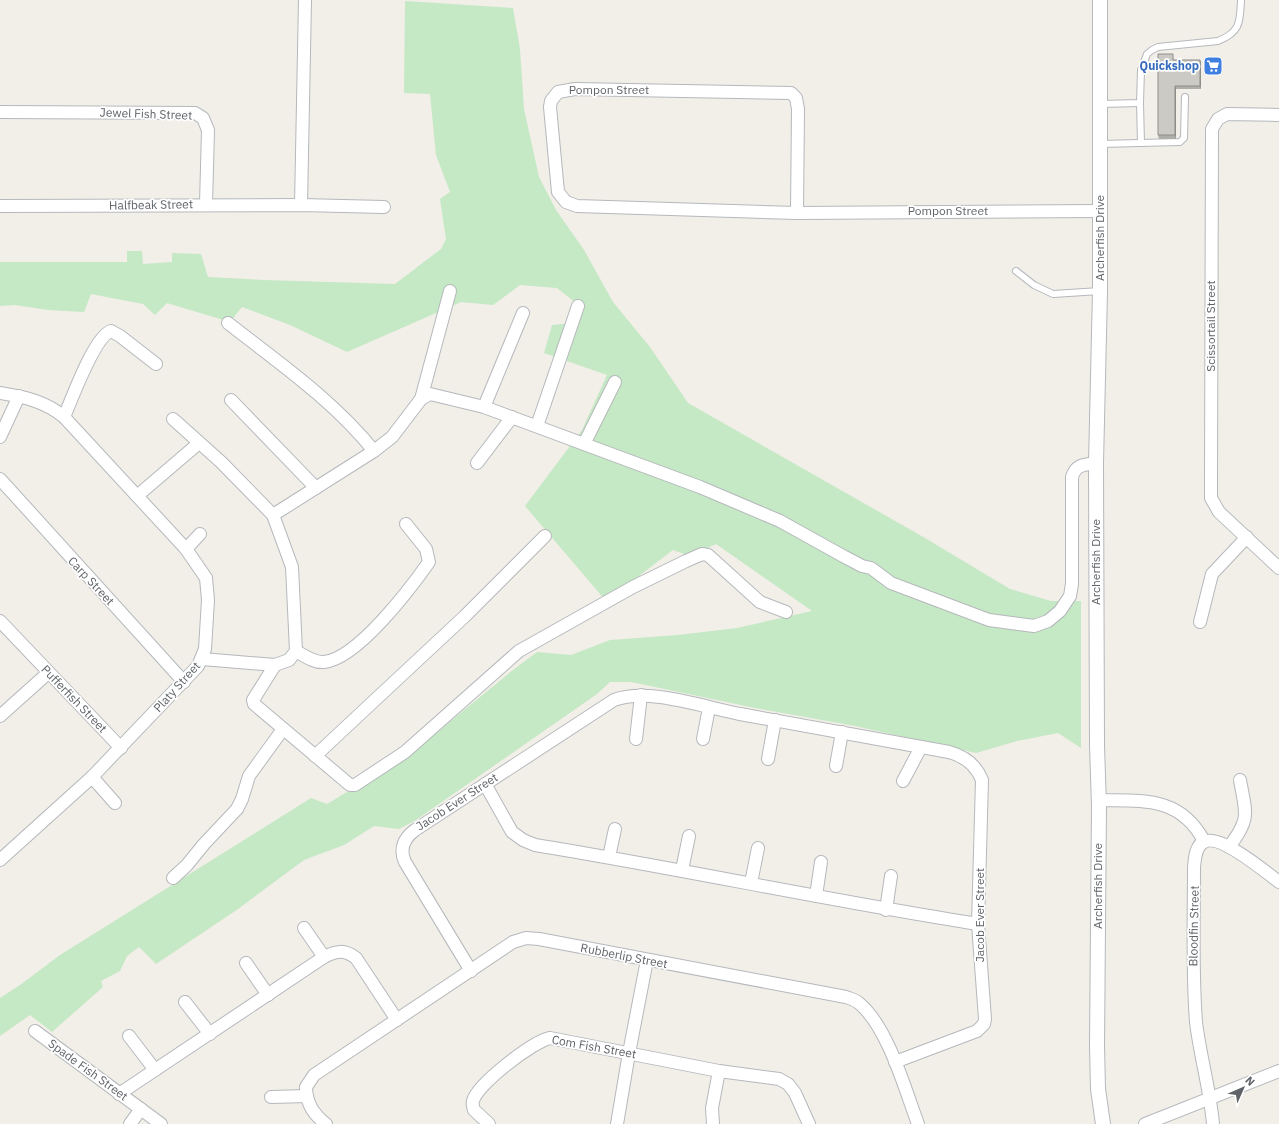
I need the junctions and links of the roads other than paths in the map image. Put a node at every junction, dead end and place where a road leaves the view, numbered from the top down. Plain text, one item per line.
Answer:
1 (305, 0) edge
2 (1100, 0) edge
3 (1241, 0) edge
4 (1185, 96) dead end
5 (1140, 103) junction
6 (1100, 104) junction
7 (0, 112) edge
8 (1279, 115) edge
9 (1141, 143) junction
10 (1100, 144) junction
11 (206, 204) junction
12 (301, 205) junction
13 (0, 206) edge
14 (384, 207) dead end
15 (1100, 211) junction
16 (797, 213) junction
17 (1016, 271) dead end
18 (450, 291) dead end
19 (1100, 291) junction
20 (578, 306) dead end
21 (523, 313) dead end
22 (228, 323) dead end
23 (156, 364) dead end
24 (615, 382) dead end
25 (0, 393) edge
26 (19, 396) junction
27 (421, 399) junction
28 (231, 400) dead end
29 (484, 407) junction
30 (64, 417) junction
31 (512, 417) junction
32 (173, 419) dead end
33 (537, 426) junction
34 (0, 437) edge
35 (200, 442) junction
36 (584, 444) junction
37 (374, 451) junction
38 (477, 462) dead end
39 (1096, 462) junction
40 (0, 479) edge
41 (316, 488) junction
42 (137, 496) junction
43 (273, 515) junction
44 (406, 524) dead end
45 (200, 534) dead end
46 (545, 536) dead end
47 (1247, 537) junction
48 (186, 549) junction
49 (1279, 568) edge
50 (786, 612) dead end
51 (0, 621) edge
52 (1200, 622) dead end
53 (296, 651) junction
54 (202, 659) junction
55 (275, 665) junction
56 (48, 673) junction
57 (184, 682) junction
58 (641, 694) junction
59 (710, 708) junction
60 (0, 716) edge
61 (775, 720) junction
62 (283, 729) junction
63 (842, 732) junction
64 (636, 739) dead end
65 (702, 739) dead end
66 (921, 747) junction
67 (121, 748) junction
68 (315, 756) junction
69 (768, 758) dead end
70 (836, 766) dead end
71 (92, 777) junction
72 (1240, 780) dead end
73 (903, 781) dead end
74 (485, 784) junction
75 (1098, 800) junction
76 (115, 803) dead end
77 (615, 828) dead end
78 (689, 836) dead end
79 (1204, 841) junction
80 (1229, 847) junction
81 (758, 848) dead end
82 (609, 857) junction
83 (0, 860) edge
84 (821, 862) dead end
85 (682, 870) junction
86 (891, 876) dead end
87 (173, 878) dead end
88 (1279, 882) edge
89 (751, 883) junction
90 (816, 896) junction
91 (886, 910) junction
92 (978, 924) junction
93 (304, 928) dead end
94 (324, 957) junction
95 (647, 960) junction
96 (246, 963) dead end
97 (471, 971) junction
98 (268, 995) junction
99 (185, 1002) dead end
100 (397, 1020) junction
101 (35, 1031) dead end
102 (210, 1034) junction
103 (129, 1036) dead end
104 (629, 1053) junction
105 (895, 1062) junction
106 (155, 1070) junction
107 (719, 1071) junction
108 (1279, 1071) edge
109 (119, 1094) junction
110 (307, 1096) junction
111 (271, 1097) dead end
112 (1210, 1099) junction
113 (141, 1109) junction
114 (130, 1124) edge
115 (161, 1124) edge
116 (326, 1124) edge
117 (489, 1124) edge
118 (617, 1124) edge
119 (713, 1124) edge
120 (809, 1124) edge
121 (918, 1124) edge
122 (1103, 1124) edge
123 (1145, 1124) edge
124 (1213, 1124) edge

1 - 12 street
2 - 6 street, Archerfish Drive
3 - 5 lane
4 - 9 lane
5 - 6 lane
5 - 9 lane
6 - 10 street, Archerfish Drive
7 - 11 street, Jewel Fish Street
8 - 47 street, Scissortail Street
9 - 10 lane
10 - 15 street, Archerfish Drive
11 - 12 street, Halfbeak Street
11 - 13 street, Halfbeak Street
12 - 14 street, Halfbeak Street
15 - 16 street, Pompon Street
15 - 19 street, Archerfish Drive
16 - 16 street, Pompon Street
17 - 19 lane
18 - 27 street
19 - 39 street, Archerfish Drive
20 - 33 street
21 - 29 street
22 - 37 street
23 - 30 street
24 - 36 street
25 - 26 street, Platy Street
26 - 30 street, Platy Street
26 - 34 street
27 - 29 street
27 - 37 street
28 - 41 street
29 - 31 street
30 - 42 street, Platy Street
31 - 33 street
31 - 38 street
32 - 35 street
33 - 36 street
35 - 42 street
35 - 43 street
36 - 39 street
37 - 41 street
39 - 75 street, Archerfish Drive
40 - 57 street, Carp Street
41 - 43 street
42 - 48 street, Platy Street
43 - 53 street
44 - 53 street
45 - 48 street
46 - 68 street
47 - 49 street, Scissortail Street
47 - 52 street
48 - 54 street, Platy Street
50 - 68 street
51 - 56 street, Pufferfish Street
53 - 55 street
54 - 55 street
54 - 57 street, Platy Street
55 - 62 street
56 - 60 street
56 - 67 street, Pufferfish Street
57 - 67 street, Platy Street
58 - 59 street, Jacob Ever Street
58 - 64 street
58 - 74 street, Jacob Ever Street
59 - 61 street, Jacob Ever Street
59 - 65 street
61 - 63 street, Jacob Ever Street
61 - 69 street
62 - 68 street
62 - 87 street
63 - 66 street, Jacob Ever Street
63 - 70 street
66 - 73 street
66 - 92 street, Jacob Ever Street
67 - 71 street
71 - 76 street
71 - 83 street
72 - 80 street
74 - 82 street
74 - 97 street, Jacob Ever Street
75 - 79 street
75 - 122 street, Archerfish Drive
77 - 82 street
78 - 85 street
79 - 80 street
79 - 112 street, Bloodfin Street
80 - 88 street
81 - 89 street
82 - 85 street
84 - 90 street
85 - 89 street
86 - 91 street
89 - 90 street
90 - 91 street
91 - 92 street
92 - 105 street, Jacob Ever Street
93 - 94 street
94 - 98 street
94 - 100 street
95 - 97 street, Rubberlip Street
95 - 104 street
95 - 105 street, Rubberlip Street
96 - 98 street
97 - 100 street, Rubberlip Street
98 - 102 street
99 - 102 street
100 - 110 street, Rubberlip Street
101 - 109 street, Spade Fish Street
102 - 106 street
103 - 106 street
104 - 107 street, Com Fish Street
104 - 117 street, Com Fish Street
104 - 118 street
105 - 121 street, Rubberlip Street
106 - 109 street
107 - 119 street
107 - 120 street, Com Fish Street
108 - 112 street
109 - 113 street, Spade Fish Street
110 - 111 street
110 - 116 street
112 - 123 street
112 - 124 street, Bloodfin Street
113 - 114 street
113 - 115 street, Spade Fish Street

